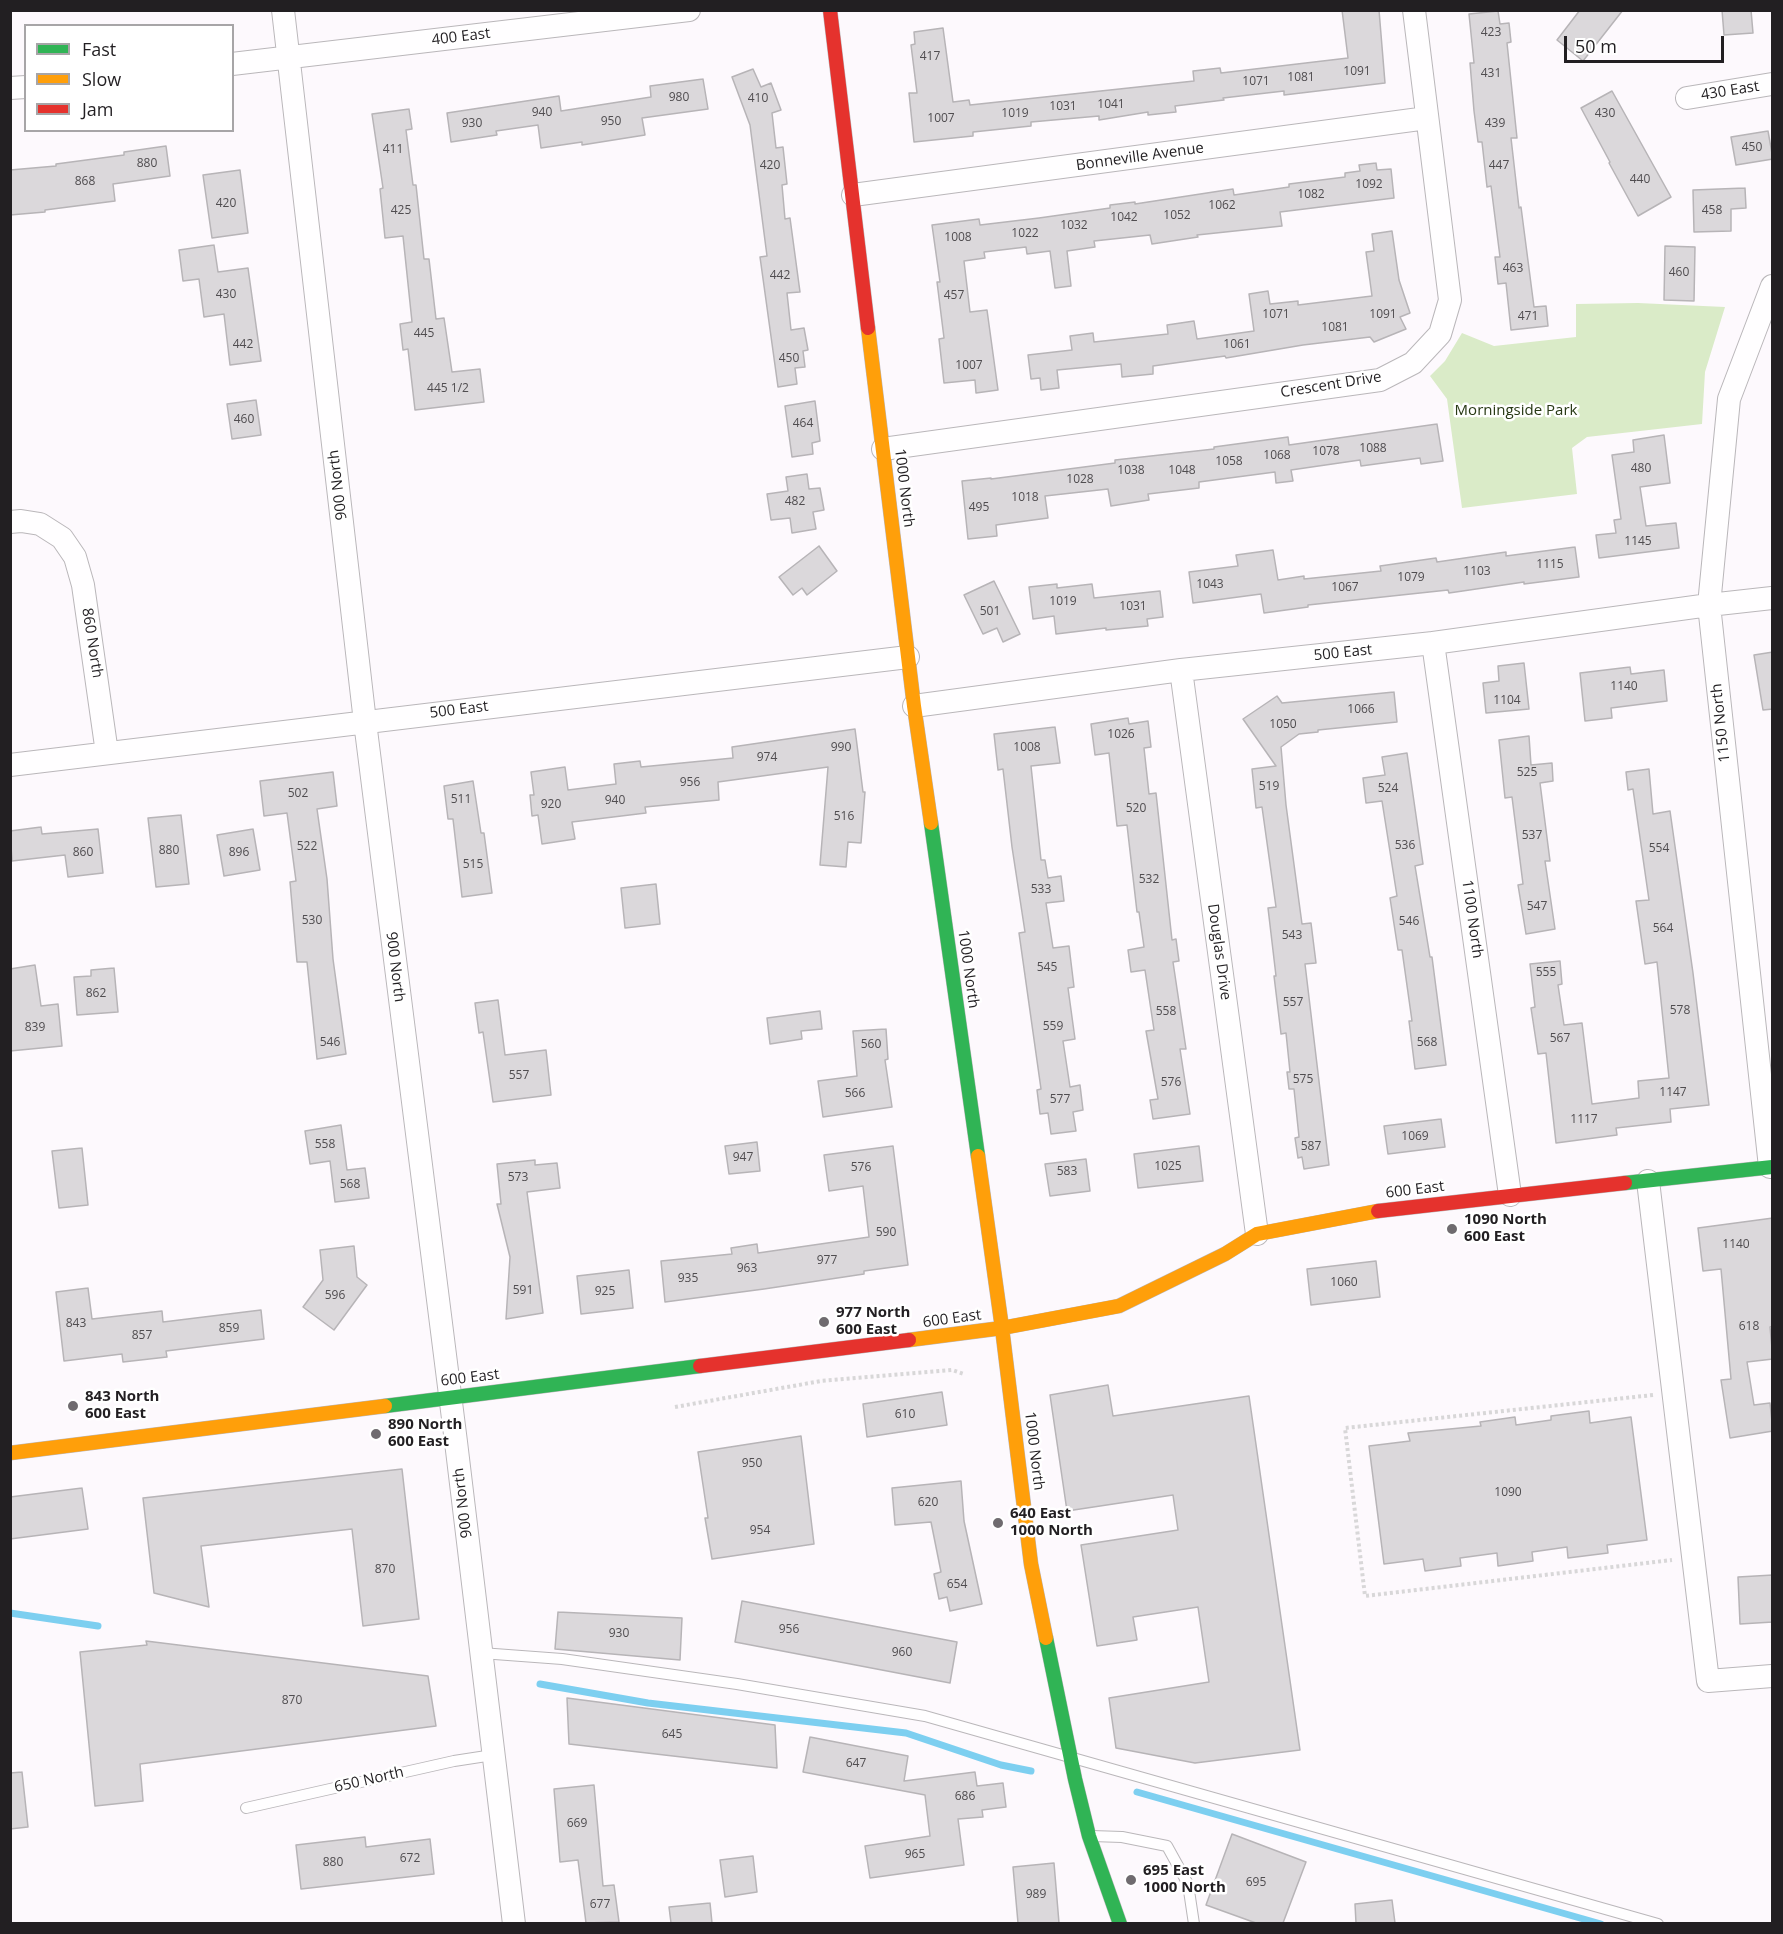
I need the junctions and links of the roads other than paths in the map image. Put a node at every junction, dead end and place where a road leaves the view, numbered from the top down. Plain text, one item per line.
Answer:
1 (284, 10) edge
2 (689, 10) edge
3 (830, 10) edge
4 (1414, 10) edge
5 (289, 57) junction
6 (234, 64) edge
7 (1773, 84) edge
8 (1687, 98) dead end
9 (1427, 118) junction
10 (853, 195) junction
11 (1770, 297) edge
12 (883, 449) junction
13 (10, 522) edge
14 (1773, 598) edge
15 (1708, 604) junction
16 (1433, 643) junction
17 (908, 657) junction
18 (1181, 670) junction
19 (914, 706) junction
20 (365, 722) junction
21 (107, 753) junction
22 (10, 765) edge
23 (1771, 1167) edge
24 (1648, 1181) junction
25 (1510, 1195) junction
26 (1257, 1234) junction
27 (1002, 1328) junction
28 (450, 1397) junction
29 (10, 1453) edge
30 (481, 1653) junction
31 (1773, 1676) edge
32 (493, 1755) junction
33 (1070, 1757) junction
34 (246, 1808) dead end
35 (1089, 1836) junction
36 (514, 1923) edge
37 (1120, 1923) edge
38 (1194, 1923) edge
39 (1658, 1923) edge

1 - 5 street, 900 North
2 - 5 street, 400 East
3 - 10 street, 1000 North
4 - 9 street, Crescent Drive
5 - 6 street, 400 East
5 - 20 street, 900 North
7 - 8 street, 430 East
9 - 10 street, Bonneville Avenue
9 - 12 street, Crescent Drive
10 - 12 street, 1000 North
11 - 15 street, 1150 North
12 - 17 street, 1000 North
13 - 21 street, 860 North
14 - 15 street, 500 East
15 - 16 street, 500 East
15 - 23 street, 1150 North
16 - 18 street, 500 East
16 - 25 street, 1100 North
17 - 19 street, 1000 North
17 - 20 street, 500 East
18 - 19 street, 500 East
18 - 26 street, Douglas Drive
19 - 27 street, 1000 North
20 - 21 street, 500 East
20 - 28 street, 900 North
21 - 22 street, 500 East
23 - 24 street, 600 East
24 - 25 street, 600 East
24 - 31 street
25 - 26 street, 600 East
26 - 27 street, 600 East
27 - 28 street, 600 East
27 - 33 street, 1000 North
28 - 29 street, 600 East
28 - 30 street, 900 North
30 - 32 street, 900 North
30 - 33 lane
32 - 34 lane, 650 North
32 - 36 street, 900 North
33 - 35 street, 1000 North
33 - 39 lane
35 - 37 street, 1000 North
35 - 38 lane

